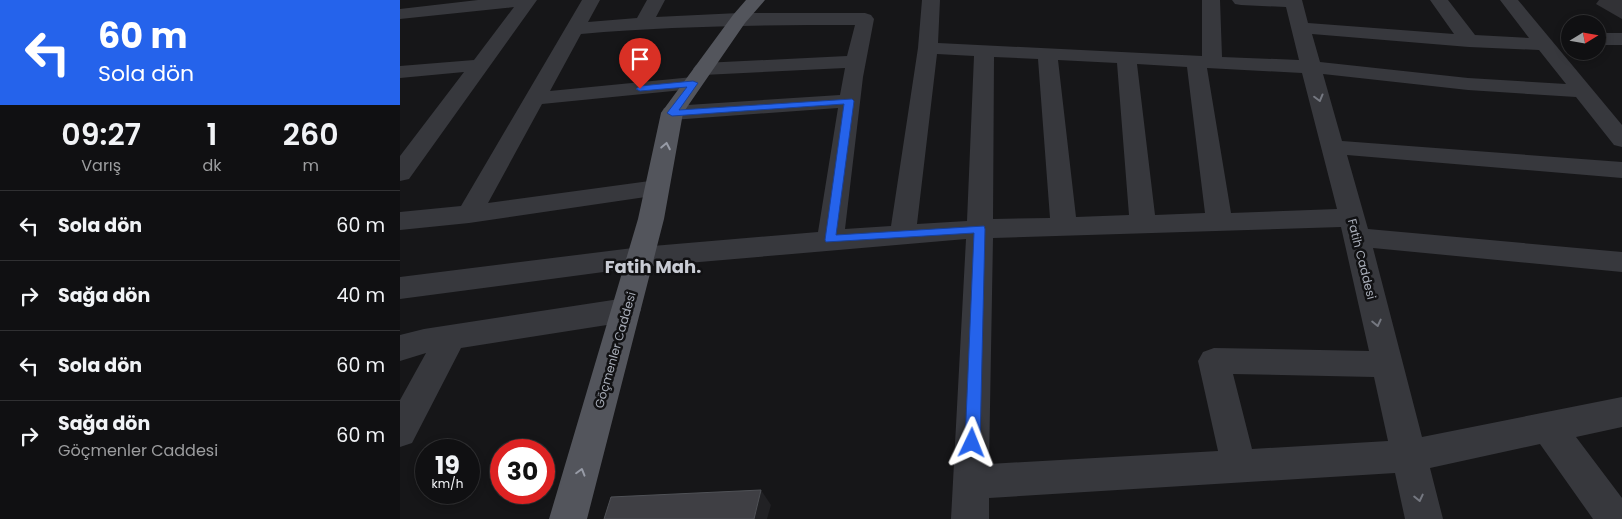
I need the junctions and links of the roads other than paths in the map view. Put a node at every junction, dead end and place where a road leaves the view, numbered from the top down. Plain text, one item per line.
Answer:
1 (527, 0) edge
2 (591, 0) edge
3 (656, 0) edge
4 (931, 0) edge
5 (1211, 0) edge
6 (1242, 0) edge
7 (1438, 0) edge
8 (1509, 0) edge
9 (1294, 1) edge
10 (748, 9) edge
11 (832, 9) edge
12 (400, 14) edge
13 (644, 23) junction
14 (1301, 28) junction
15 (573, 29) junction
16 (1622, 38) edge
17 (1606, 39) edge
18 (1469, 41) junction
19 (1549, 41) junction
20 (928, 48) junction
21 (984, 51) junction
22 (1047, 54) junction
23 (1126, 58) junction
24 (856, 62) junction
25 (1204, 62) junction
26 (480, 65) junction
27 (1311, 67) junction
28 (400, 72) edge
29 (698, 76) junction
30 (1583, 91) junction
31 (533, 99) junction
32 (849, 101) junction
33 (672, 113) junction
34 (1622, 140) edge
35 (1332, 147) junction
36 (1622, 170) edge
37 (400, 173) edge
38 (657, 188) junction
39 (469, 214) junction
40 (400, 221) edge
41 (1218, 222) junction
42 (1143, 224) junction
43 (1064, 226) junction
44 (1354, 227) junction
45 (980, 229) junction
46 (903, 234) junction
47 (830, 240) junction
48 (641, 257) junction
49 (1622, 262) edge
50 (400, 288) edge
51 (626, 310) junction
52 (451, 337) junction
53 (400, 348) edge
54 (1387, 364) junction
55 (1622, 412) edge
56 (1548, 427) junction
57 (400, 432) edge
58 (1409, 456) junction
59 (1239, 466) junction
60 (971, 482) junction
61 (568, 519) edge
62 (970, 519) edge
63 (1424, 519) edge
64 (1615, 519) edge

1 - 12 street
1 - 26 street
2 - 15 street
3 - 13 street
4 - 20 street
5 - 25 street
6 - 9 street
7 - 18 street
8 - 19 street
9 - 14 street, Fatih Caddesi
10 - 11 street
10 - 13 street
10 - 29 main road, Göçmenler Caddesi
11 - 24 street
13 - 15 street
14 - 18 street
14 - 27 street, Fatih Caddesi
15 - 31 street
16 - 17 street
18 - 19 street
19 - 30 street
20 - 21 street
20 - 46 street
21 - 22 street
21 - 45 street
22 - 23 street
22 - 43 street
23 - 25 street
23 - 42 street
24 - 29 street
24 - 32 street
25 - 27 street
25 - 41 street
26 - 28 street
26 - 37 street
27 - 30 street
27 -> 35 street, Fatih Caddesi
29 - 31 street
29 - 33 main road, Göçmenler Caddesi
30 - 34 street
31 - 39 street
32 - 33 street
32 - 47 street
38 -> 33 main road, Göçmenler Caddesi
35 - 36 street
35 - 44 street, Fatih Caddesi
38 - 39 street
38 - 48 main road, Göçmenler Caddesi
39 - 40 street
41 - 42 street
41 - 44 street
42 - 43 street
43 - 45 street
44 - 49 street
44 -> 54 street, Fatih Caddesi
45 - 46 street
45 - 60 street
46 - 47 street
47 - 48 street
48 - 50 street
48 - 51 main road, Göçmenler Caddesi
51 - 52 street
61 -> 51 main road, Göçmenler Caddesi
52 - 53 street
52 - 57 street
54 - 58 street, Fatih Caddesi
54 - 59 street
55 - 56 street
56 - 58 street
56 - 64 street
58 - 59 street
58 -> 63 street, Fatih Caddesi
59 - 60 street
60 - 62 street

